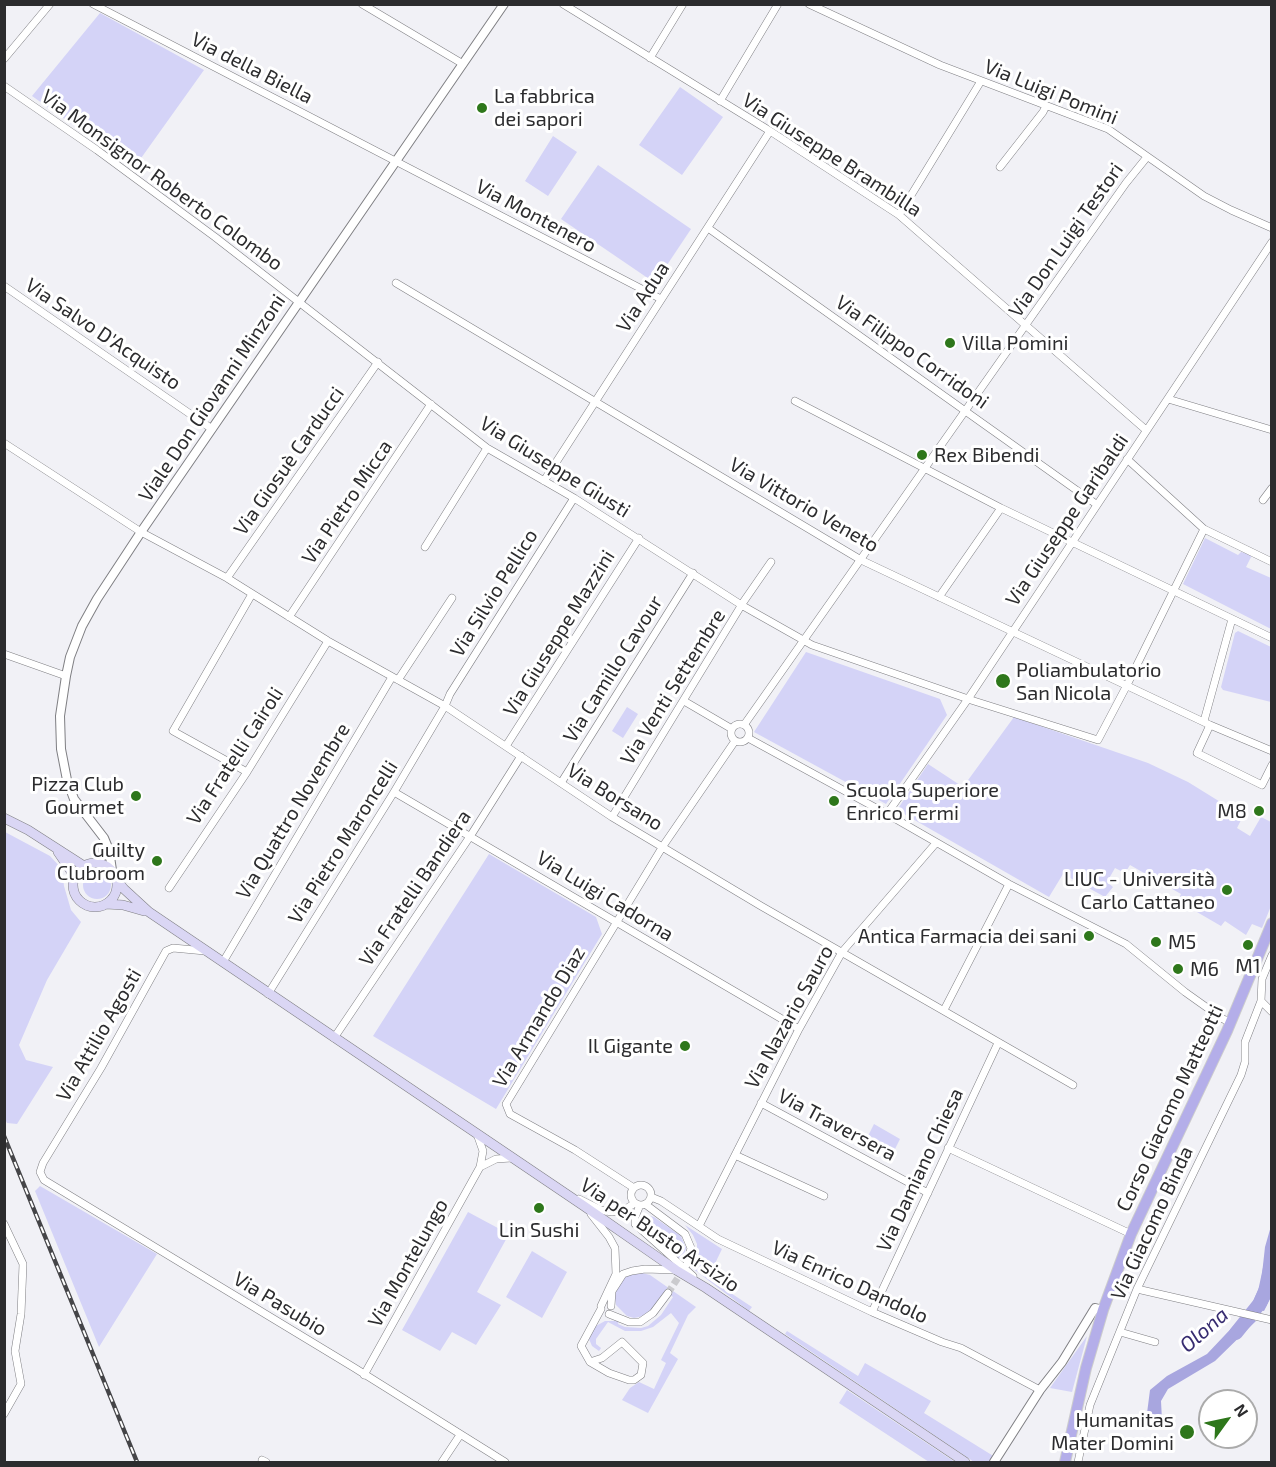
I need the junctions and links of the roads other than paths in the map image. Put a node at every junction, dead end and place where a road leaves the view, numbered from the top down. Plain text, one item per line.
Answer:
1 (50, 4) edge
2 (93, 4) edge
3 (362, 4) edge
4 (504, 4) edge
5 (563, 4) edge
6 (683, 4) edge
7 (778, 4) edge
8 (809, 4) edge
9 (650, 58) junction
10 (4, 59) edge
11 (463, 64) junction
12 (981, 81) junction
13 (4, 86) edge
14 (720, 101) junction
15 (1046, 106) junction
16 (770, 131) junction
17 (1147, 157) junction
18 (396, 162) junction
19 (1000, 167) dead end
20 (899, 215) junction
21 (708, 228) junction
22 (1272, 228) edge
23 (1272, 242) edge
24 (396, 283) dead end
25 (4, 286) edge
26 (661, 299) junction
27 (299, 303) junction
28 (1026, 324) junction
29 (378, 362) junction
30 (1168, 399) junction
31 (596, 400) junction
32 (795, 401) dead end
33 (431, 404) junction
34 (965, 410) junction
35 (212, 429) junction
36 (1146, 430) junction
37 (1272, 430) edge
38 (4, 443) edge
39 (487, 448) junction
40 (1127, 459) junction
41 (926, 468) junction
42 (544, 481) junction
43 (1272, 488) edge
44 (574, 498) junction
45 (1263, 500) dead end
46 (1096, 504) junction
47 (1001, 508) junction
48 (1204, 530) junction
49 (141, 532) junction
50 (639, 538) junction
51 (1071, 541) junction
52 (425, 547) dead end
53 (861, 560) junction
54 (771, 562) dead end
55 (1272, 562) edge
56 (693, 573) junction
57 (227, 578) junction
58 (1173, 592) junction
59 (252, 594) junction
60 (939, 597) junction
61 (452, 598) dead end
62 (743, 606) junction
63 (289, 617) junction
64 (1232, 619) junction
65 (1013, 631) junction
66 (1272, 638) edge
67 (328, 641) junction
68 (804, 642) junction
69 (4, 654) edge
70 (66, 676) junction
71 (395, 678) junction
72 (1127, 685) junction
73 (968, 699) junction
74 (684, 701) junction
75 (445, 706) junction
76 (1207, 723) junction
77 (744, 725) junction
78 (732, 729) junction
79 (748, 738) junction
80 (735, 741) junction
81 (506, 746) junction
82 (1272, 751) edge
83 (521, 756) junction
84 (1272, 765) edge
85 (247, 772) junction
86 (561, 783) junction
87 (394, 792) junction
88 (887, 814) junction
89 (612, 817) junction
90 (4, 818) edge
91 (471, 835) junction
92 (104, 838) junction
93 (936, 843) junction
94 (663, 846) junction
95 (55, 848) junction
96 (97, 863) junction
97 (84, 866) junction
98 (114, 875) junction
99 (75, 877) junction
100 (1009, 884) junction
101 (169, 888) dead end
102 (106, 904) junction
103 (149, 912) junction
104 (616, 922) junction
105 (1272, 923) edge
106 (208, 951) junction
107 (842, 952) junction
108 (1272, 955) edge
109 (223, 962) junction
110 (268, 994) junction
111 (1261, 1001) junction
112 (944, 1010) junction
113 (1272, 1012) edge
114 (1230, 1022) junction
115 (799, 1029) junction
116 (334, 1038) junction
117 (998, 1043) junction
118 (1073, 1085) dead end
119 (761, 1103) junction
120 (477, 1134) junction
121 (948, 1148) junction
122 (735, 1155) junction
123 (513, 1158) junction
124 (480, 1167) junction
125 (40, 1172) joint
126 (554, 1187) junction
127 (634, 1188) junction
128 (928, 1193) junction
129 (824, 1196) dead end
130 (651, 1197) junction
131 (640, 1204) junction
132 (584, 1206) junction
133 (4, 1224) edge
134 (699, 1226) junction
135 (1131, 1234) junction
136 (687, 1264) tunnel mouth
137 (676, 1270) junction
138 (706, 1288) junction
139 (1137, 1289) junction
140 (668, 1293) tunnel mouth
141 (606, 1310) junction
142 (1103, 1310) junction
143 (872, 1312) junction
144 (1272, 1320) edge
145 (1119, 1332) junction
146 (1155, 1342) dead end
147 (590, 1362) junction
148 (364, 1374) junction
149 (1040, 1390) junction
150 (6, 1410) edge
151 (460, 1435) junction
152 (442, 1462) edge
153 (505, 1462) edge
154 (965, 1462) edge
155 (994, 1462) edge
156 (1065, 1462) edge
157 (1078, 1462) edge

1 - 10 street
2 - 18 street, Via della Biella
3 - 11 street
4 - 11 street, Viale Don Giovanni Minzoni
5 - 9 street, Via Giuseppe Brambilla
6 - 9 street
7 - 14 street
8 - 12 street, Via Luigi Pomini
9 - 14 street, Via Giuseppe Brambilla
11 - 18 street, Viale Don Giovanni Minzoni
12 - 15 street, Via Luigi Pomini
12 - 20 street
13 - 27 street, Via Monsignor Roberto Colombo
14 - 16 street, Via Giuseppe Brambilla
15 - 17 street, Via Luigi Pomini
15 - 19 street
16 - 20 street, Via Giuseppe Brambilla
16 - 21 street, Via Adua
17 - 22 street, Via Luigi Pomini
17 - 28 street, Via Don Luigi Testori
18 - 26 street, Via Montenero
18 - 27 street, Viale Don Giovanni Minzoni
20 - 28 street, Via Giuseppe Brambilla
21 - 26 street, Via Adua
21 - 34 street, Via Filippo Corridoni
23 - 30 street, Via Giuseppe Garibaldi
24 - 31 street, Via Vittorio Veneto
25 - 35 street, Via Salvo D'Acquisto
26 - 31 street, Via Adua
27 - 29 street, Via Giuseppe Giusti
27 - 35 street, Viale Don Giovanni Minzoni
28 - 34 street, Via Don Luigi Testori
28 - 36 street, Via Giuseppe Brambilla
29 - 33 street, Via Giuseppe Giusti
29 - 57 street, Via Giosuè Carducci
30 - 36 street, Via Giuseppe Garibaldi
30 - 37 street
31 - 42 street, Via Adua
31 - 53 street, Via Vittorio Veneto
32 - 41 street
33 - 39 street, Via Giuseppe Giusti
33 - 63 street, Via Pietro Micca
34 - 41 street, Via Don Luigi Testori
34 - 46 street, Via Filippo Corridoni
35 - 49 street, Viale Don Giovanni Minzoni
36 - 40 street, Via Giuseppe Garibaldi
38 - 49 street, Via Borsano
39 - 42 street, Via Giuseppe Giusti
39 - 52 street
40 - 46 street, Via Giuseppe Garibaldi
40 - 48 street
41 - 47 street
41 - 53 street, Via Don Luigi Testori
42 - 44 street, Via Giuseppe Giusti
43 - 45 street
44 - 50 street, Via Giuseppe Giusti
44 - 75 street, Via Silvio Pellico
46 - 51 street, Via Giuseppe Garibaldi
47 - 51 street
47 - 60 street
48 - 55 street
48 - 58 street
49 - 57 street, Via Borsano
49 - 70 street, Viale Don Giovanni Minzoni
50 - 56 street, Via Giuseppe Giusti
50 - 81 street, Via Giuseppe Mazzini
51 - 58 street
51 - 65 street, Via Giuseppe Garibaldi
53 - 60 street, Via Vittorio Veneto
53 - 68 street, Via Don Luigi Testori
54 - 62 street
56 - 62 street, Via Giuseppe Giusti
56 - 86 street, Via Camillo Cavour
57 - 59 street, Via Borsano
58 - 64 street
58 - 72 street
59 - 63 street, Via Borsano
59 - 85 street
60 - 65 street, Via Vittorio Veneto
61 - 71 street, Via Quattro Novembre
62 - 68 street, Via Giuseppe Giusti
62 - 74 street, Via Venti Settembre
63 - 67 street, Via Borsano
64 - 66 street
64 - 76 street
65 - 72 street, Via Vittorio Veneto
65 - 73 street, Via Giuseppe Garibaldi
67 - 71 street, Via Borsano
67 - 85 street, Via Fratelli Cairoli
68 - 73 street, Via Giuseppe Giusti
68 - 77 street, Via Don Luigi Testori
69 - 70 street
70 - 92 street, Viale Don Giovanni Minzoni
71 - 75 street, Via Borsano
71 - 109 street, Via Quattro Novembre
72 - 73 street, Via Giuseppe Giusti
72 - 76 street, Via Vittorio Veneto
73 - 88 street, Via Giuseppe Garibaldi
74 - 78 street
74 - 89 street, Via Venti Settembre
75 - 81 street, Via Borsano
75 - 87 street, Via Pietro Maroncelli
76 - 82 street, Via Vittorio Veneto
76 - 84 street
77 - 78 street
77 - 79 street
78 - 80 street
79 - 80 street
79 - 88 street
80 - 94 street
81 - 83 street, Via Borsano
83 - 86 street, Via Borsano
83 - 91 street, Via Fratelli Bandiera
85 - 101 street, Via Fratelli Cairoli
86 - 89 street, Via Borsano
87 - 91 street, Via Luigi Cadorna
87 - 110 street, Via Pietro Maroncelli
88 - 93 street
89 - 94 street, Via Borsano
90 - 95 main road
91 - 104 street, Via Luigi Cadorna
91 - 116 street, Via Fratelli Bandiera
92 - 96 street
92 - 98 street, Viale Don Giovanni Minzoni
93 - 100 street
93 - 107 street, Via Nazario Sauro
94 - 104 street, Via Armando Diaz
94 - 107 street, Via Borsano
95 - 97 main road
95 - 99 main road
96 - 97 main road
96 - 98 main road
97 - 99 main road
98 - 102 main road
98 - 103 main road, Viale Don Giovanni Minzoni
99 - 102 main road
100 - 112 street
100 - 114 street
102 - 103 main road, Viale Don Giovanni Minzoni
103 - 106 main road, Viale Don Giovanni Minzoni
104 - 115 street, Via Luigi Cadorna
104 - 127 street, Via Armando Diaz
105 - 114 main road, Corso Giacomo Matteotti
106 - 109 main road, Viale Don Giovanni Minzoni
106 - 125 street, Via Attilio Agosti
107 - 112 street, Via Borsano
107 - 115 street, Via Nazario Sauro
108 - 111 street, Via Giacomo Binda
109 - 110 main road, Viale Don Giovanni Minzoni
110 - 116 main road, Viale Don Giovanni Minzoni
111 - 113 street
111 - 139 street, Via Giacomo Binda
112 - 117 street, Via Borsano
114 - 135 main road, Corso Giacomo Matteotti
115 - 119 street, Via Nazario Sauro
116 - 120 main road, Via per Busto Arsizio
117 - 118 street, Via Borsano
117 - 121 street, Via Damiano Chiesa
119 - 122 street, Via Nazario Sauro
119 - 128 street, Via Traversera
120 - 123 main road, Via per Busto Arsizio
120 - 124 street
121 - 128 street, Via Damiano Chiesa
121 - 135 street
122 - 129 street
122 - 134 street, Via Nazario Sauro
123 - 124 street
123 - 126 main road, Via per Busto Arsizio
124 - 148 street, Via Montelungo
125 - 148 street, Via Pasubio
126 - 131 street
126 - 132 main road, Via per Busto Arsizio
127 - 130 street, Via Enrico Dandolo
127 - 131 street
128 - 143 street, Via Damiano Chiesa
130 - 131 street
130 - 134 street, Via Enrico Dandolo
131 - 136 street
131 - 138 street
132 - 137 main road, Via per Busto Arsizio
132 - 141 street
133 - 150 street
134 - 143 street, Via Enrico Dandolo
135 - 142 main road, Corso Giacomo Matteotti
137 - 138 main road, Via per Busto Arsizio
137 - 141 street
138 - 154 main road, Via per Busto Arsizio
139 - 144 street
139 - 145 street, Via Giacomo Binda
140 - 141 street
141 - 147 street
142 - 149 street
142 - 156 main road, Corso Giacomo Matteotti
143 - 149 street, Via Enrico Dandolo
145 - 146 street
145 - 157 street, Via Giacomo Binda
147 - 147 street
148 - 151 street, Via Pasubio
149 - 155 street
151 - 152 street
151 - 153 street, Via Pasubio

